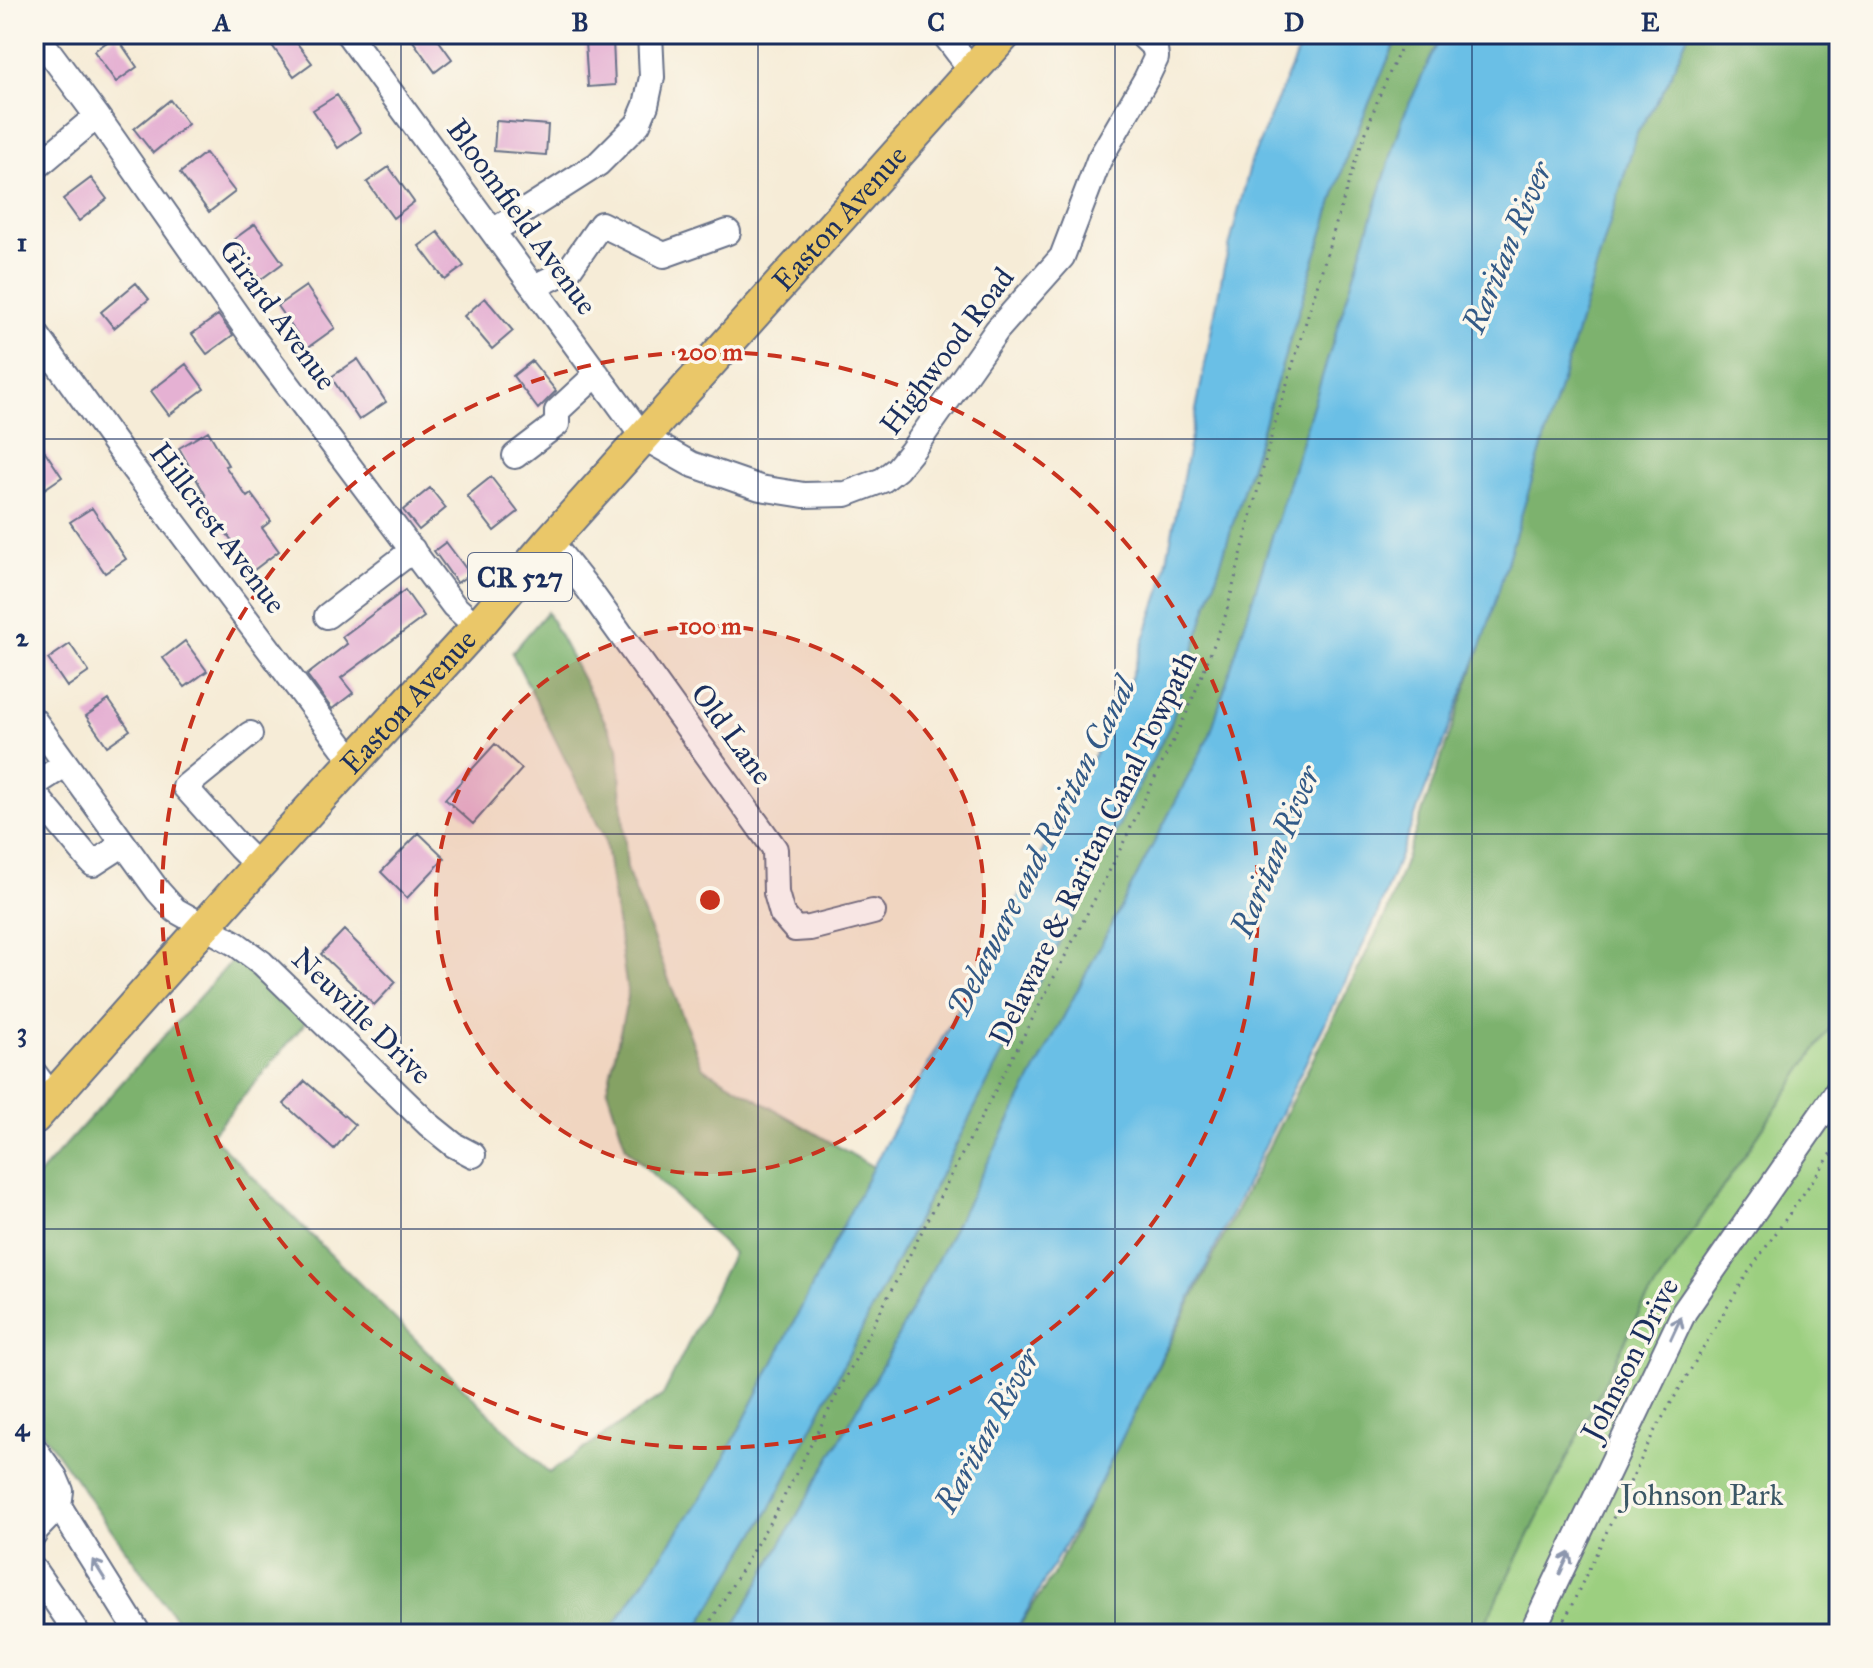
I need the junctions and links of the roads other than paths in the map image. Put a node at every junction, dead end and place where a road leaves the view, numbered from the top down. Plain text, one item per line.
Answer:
1 (36, 34) edge
2 (348, 34) edge
3 (650, 34) edge
4 (944, 34) edge
5 (1005, 34) edge
6 (1140, 34) edge
7 (972, 71) junction
8 (97, 116) junction
9 (34, 169) edge
10 (493, 231) junction
11 (728, 232) dead end
12 (534, 287) junction
13 (34, 331) edge
14 (597, 374) junction
15 (643, 437) junction
16 (515, 456) dead end
17 (550, 541) junction
18 (413, 550) junction
19 (327, 616) dead end
20 (477, 627) junction
21 (34, 720) edge
22 (250, 734) dead end
23 (353, 761) junction
24 (66, 764) junction
25 (34, 785) edge
26 (34, 793) edge
27 (124, 844) junction
28 (258, 866) junction
29 (873, 912) dead end
30 (204, 927) junction
31 (1839, 1089) edge
32 (40, 1096) edge
33 (473, 1155) dead end
34 (34, 1448) edge
35 (46, 1495) edge
36 (34, 1535) edge
37 (34, 1570) edge
38 (78, 1634) edge
39 (139, 1634) edge
40 (1531, 1634) edge

1 - 8 street, Girard Avenue
2 - 10 street, Bloomfield Avenue
3 - 10 street
4 - 7 street
5 - 7 main road, Easton Avenue / CR 527
6 - 15 street, Highwood Road
7 - 15 main road, Easton Avenue / CR 527
8 - 9 street
8 - 18 street, Girard Avenue
10 - 12 street, Bloomfield Avenue
11 - 12 street
12 - 14 street, Bloomfield Avenue
13 - 23 street, Hillcrest Avenue
14 - 15 street, Bloomfield Avenue
14 - 16 street
15 - 17 main road, Easton Avenue / CR 527
17 - 20 main road, Easton Avenue / CR 527
17 - 29 street, Old Lane
18 - 19 street
18 - 20 street, Girard Avenue
20 - 23 main road, Easton Avenue / CR 527
21 - 24 street, Neuville Drive
22 - 28 street
23 - 28 main road, Easton Avenue / CR 527
24 - 25 street
24 - 27 street, Neuville Drive
26 - 27 street
27 - 30 street, Neuville Drive
28 - 30 main road, Easton Avenue / CR 527
30 - 32 main road, Easton Avenue / CR 527
30 - 33 street, Neuville Drive
40 -> 31 street, Johnson Drive
34 - 35 street
35 - 36 street
39 -> 35 street
37 - 38 street

